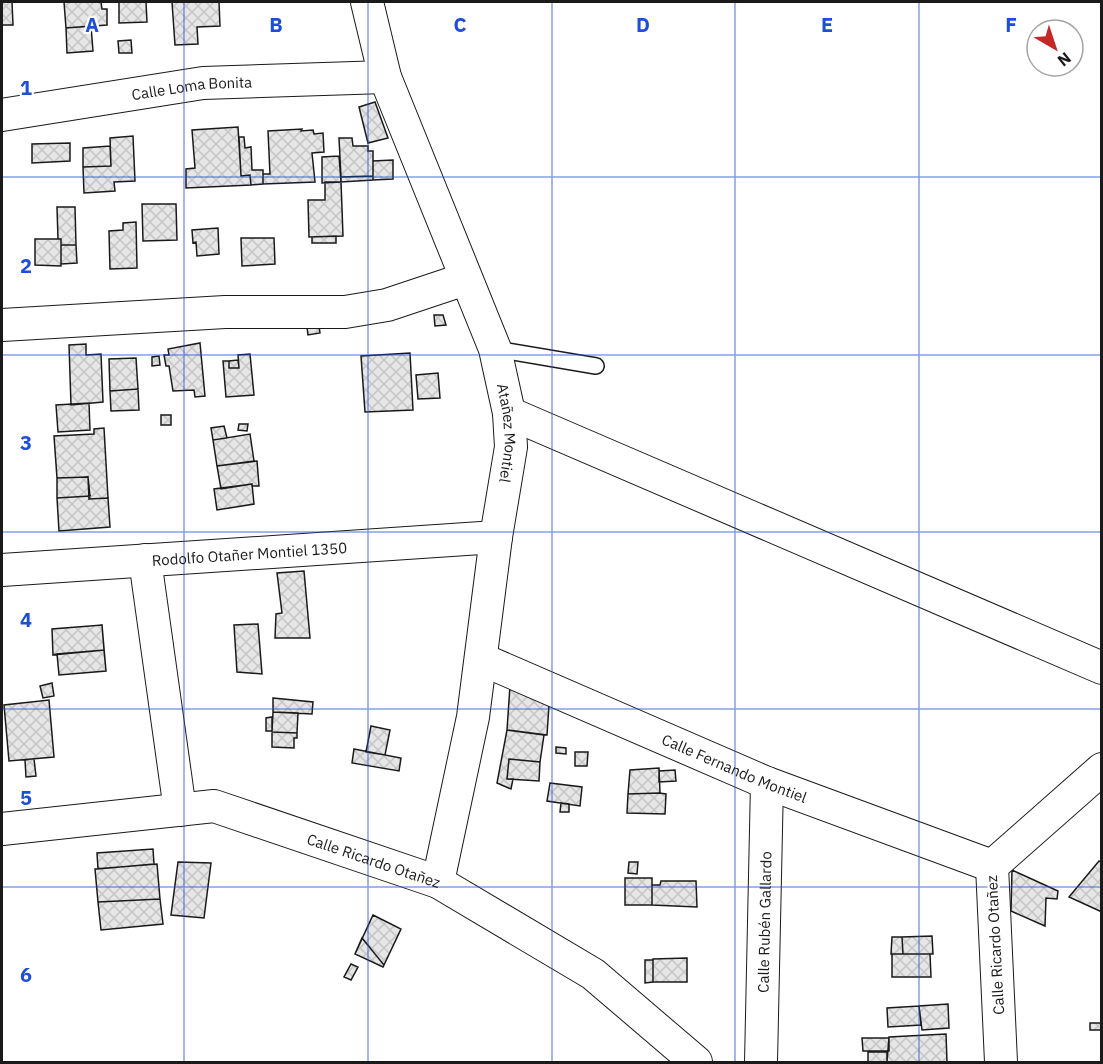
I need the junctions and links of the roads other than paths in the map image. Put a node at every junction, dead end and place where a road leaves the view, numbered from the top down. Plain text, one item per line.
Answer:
1 (367, 2) edge
2 (385, 77) junction
3 (2, 115) edge
4 (465, 279) junction
5 (2, 325) edge
6 (495, 349) junction
7 (596, 366) dead end
8 (509, 413) junction
9 (496, 537) junction
10 (145, 561) junction
11 (2, 570) edge
12 (481, 659) junction
13 (1101, 668) edge
14 (1101, 769) edge
15 (767, 783) junction
16 (180, 810) junction
17 (2, 829) edge
18 (992, 866) junction
19 (438, 882) junction
20 (696, 1062) edge
21 (760, 1062) edge
22 (1001, 1062) edge

1 - 2 street, Atañez Montiel
2 - 3 street, Calle Loma Bonita
2 - 4 street, Atañez Montiel
4 - 5 street
4 - 6 street, Atañez Montiel
6 - 7 lane
6 - 8 street, Atañez Montiel
8 - 9 street, Atañez Montiel
8 - 13 street
9 - 10 street, Rodolfo Otañer Montiel 1350
9 - 12 street, Atañez Montiel
10 - 11 street, Rodolfo Otañer Montiel 1350
10 - 16 street
12 - 15 street, Calle Fernando Montiel
12 - 19 street, Atañez Montiel
14 - 18 street, Calle Ricardo Otañez
15 - 18 street, Calle Fernando Montiel
15 - 21 street, Calle Rubén Gallardo
16 - 17 street, Calle Ricardo Otañez
16 - 19 street, Calle Ricardo Otañez
18 - 22 street, Calle Ricardo Otañez
19 - 20 street, Calle Ricardo Otañez

